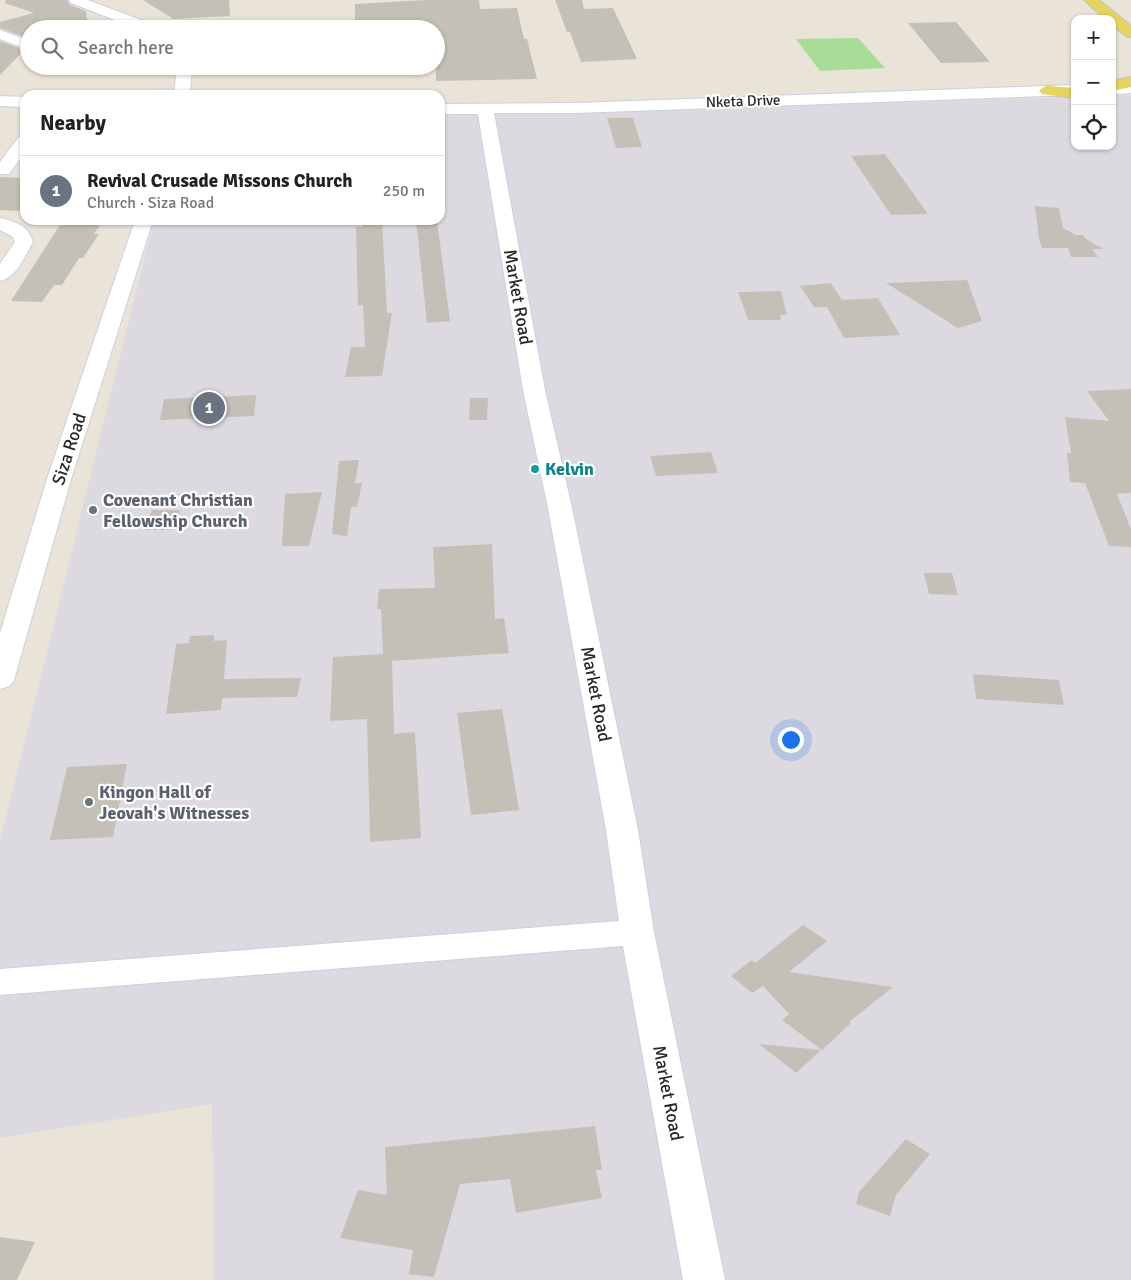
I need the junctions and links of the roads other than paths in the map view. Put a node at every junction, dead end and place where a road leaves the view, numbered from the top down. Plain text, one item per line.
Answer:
1 (76, 0) edge
2 (1091, 0) edge
3 (128, 20) edge
4 (1131, 33) edge
5 (0, 34) edge
6 (20, 42) edge
7 (10, 53) dead end
8 (20, 54) edge
9 (184, 75) edge
10 (1131, 82) edge
11 (1116, 87) edge
12 (1116, 88) edge
13 (1131, 88) edge
14 (183, 90) edge
15 (1047, 91) joint
16 (1071, 92) edge
17 (1116, 96) edge
18 (1131, 97) edge
19 (0, 101) edge
20 (20, 102) edge
21 (445, 110) edge
22 (485, 110) junction
23 (0, 117) edge
24 (20, 117) edge
25 (20, 146) edge
26 (1, 170) edge
27 (20, 171) edge
28 (0, 224) edge
29 (142, 225) edge
30 (0, 275) edge
31 (0, 680) edge
32 (637, 932) junction
33 (0, 982) edge
34 (704, 1280) edge

1 - 3 street
2 - 4 main road
5 - 6 street
7 - 8 street
9 - 14 street
10 - 11 main road
12 - 13 street
15 - 16 main road
15 - 22 street, Nketa Drive
17 - 18 main road
19 - 20 street
21 - 22 street, Nketa Drive
22 - 32 street, Market Road
23 - 24 street
25 - 26 street
26 - 27 street
28 - 30 street
29 - 31 street, Siza Road
32 - 33 street
32 - 34 street, Market Road

